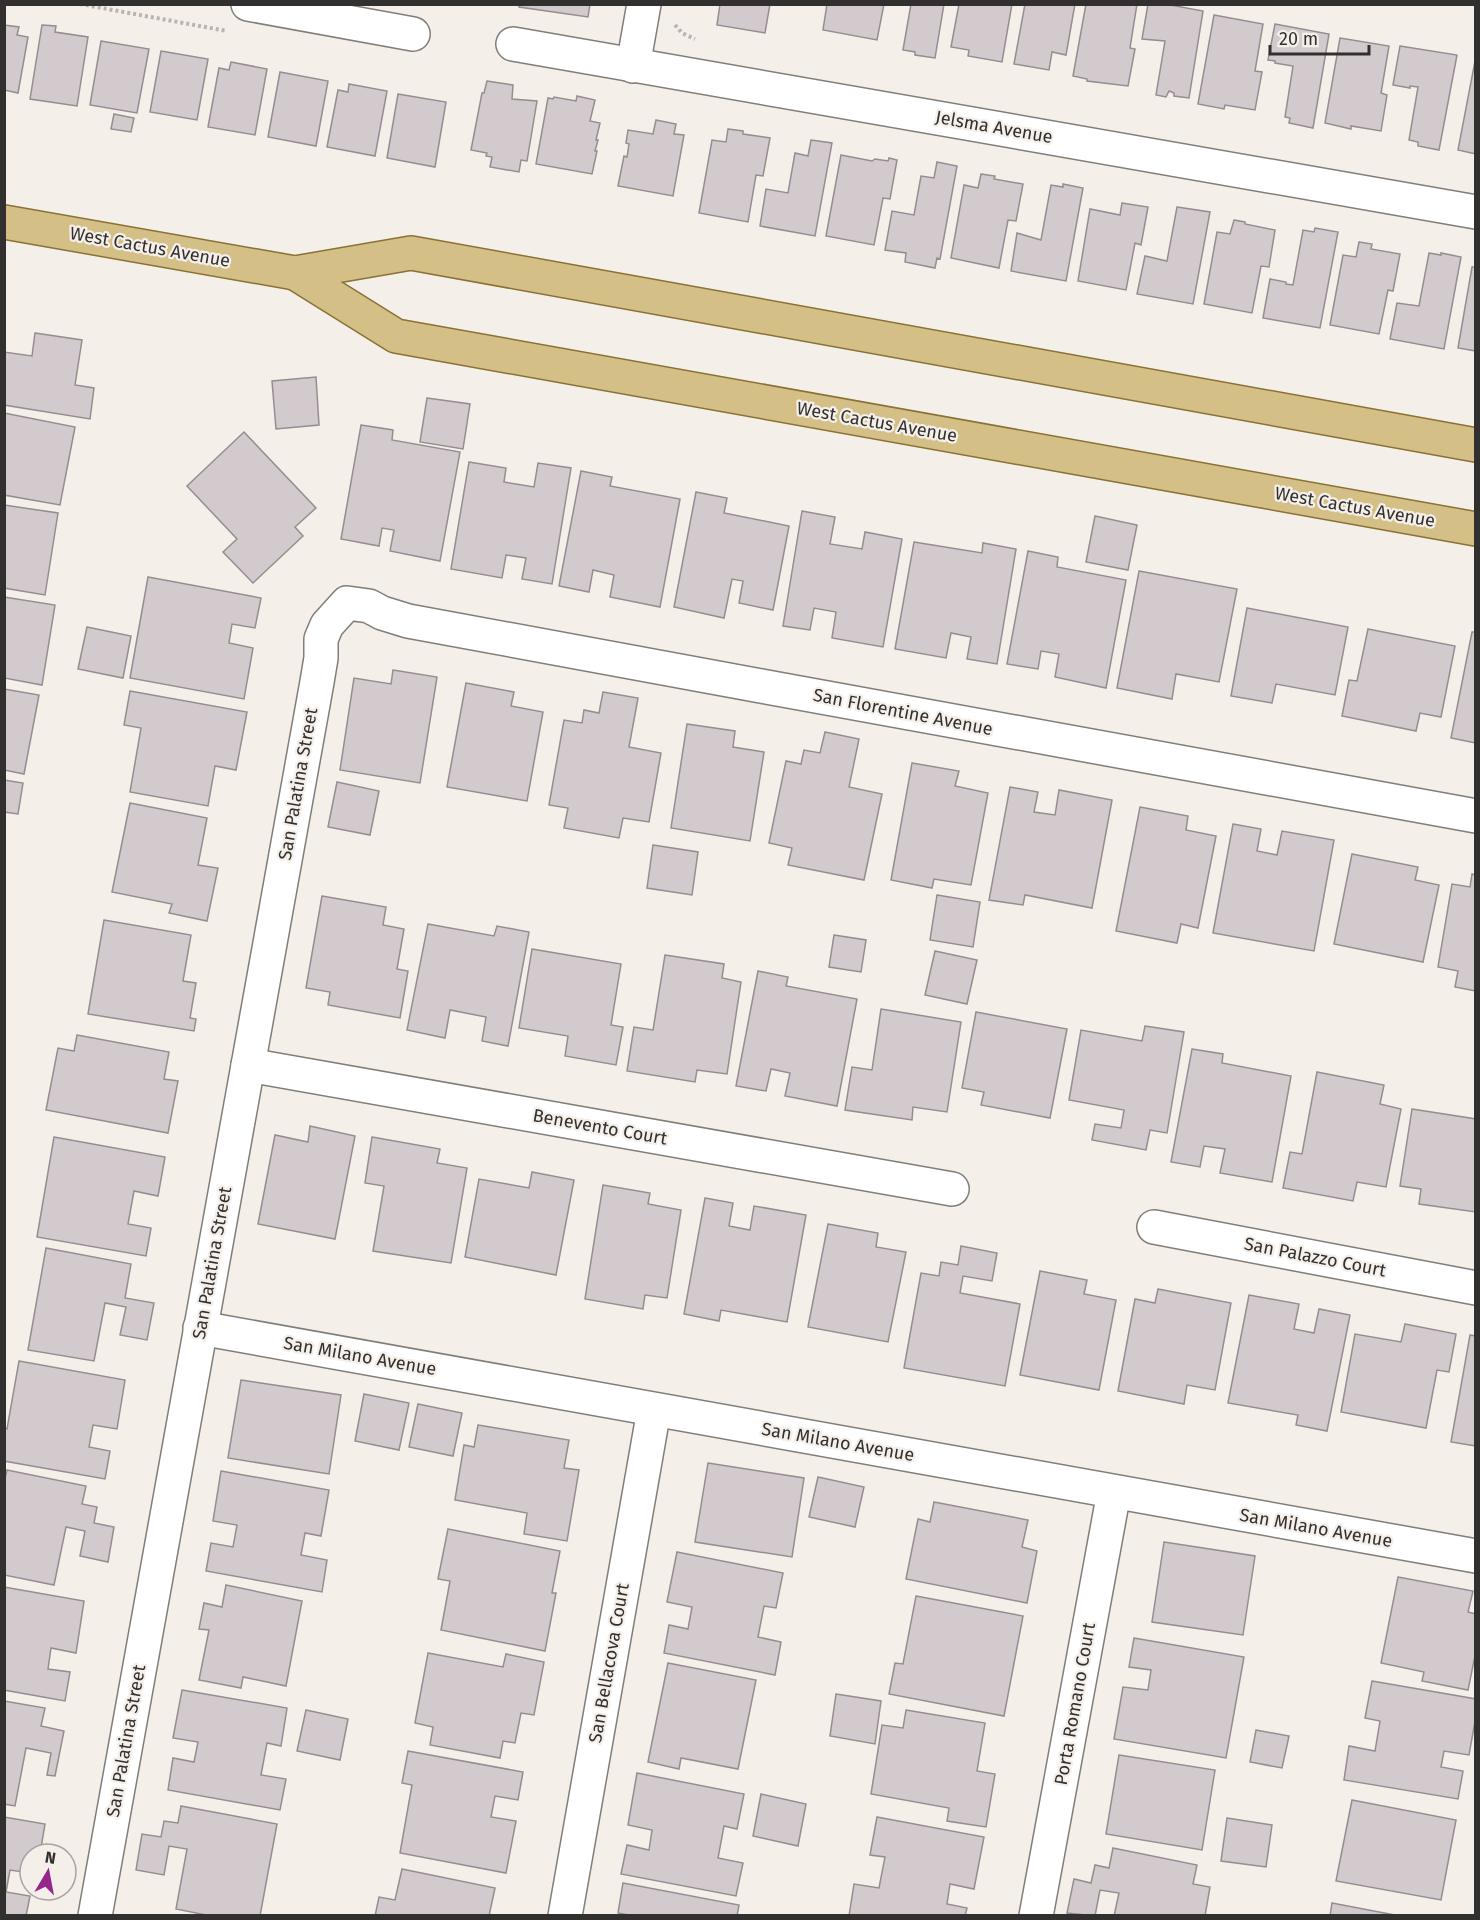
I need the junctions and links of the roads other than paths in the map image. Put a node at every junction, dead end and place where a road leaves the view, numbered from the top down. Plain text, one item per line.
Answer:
1 (248, 4) edge
2 (644, 4) edge
3 (297, 9) edge
4 (413, 34) dead end
5 (513, 44) dead end
6 (633, 66) junction
7 (1476, 212) edge
8 (4, 222) edge
9 (295, 273) junction
10 (1476, 445) edge
11 (1476, 529) edge
12 (336, 614) joint
13 (1476, 816) edge
14 (248, 1065) junction
15 (952, 1189) dead end
16 (1154, 1227) dead end
17 (1476, 1288) edge
18 (201, 1328) junction
19 (654, 1410) junction
20 (1114, 1492) junction
21 (1476, 1556) edge
22 (95, 1916) edge
23 (564, 1916) edge
24 (1036, 1916) edge

1 - 3 street
2 - 6 street
3 - 4 street
5 - 6 street, Jelsma Avenue
6 - 7 street, Jelsma Avenue
8 - 9 main road, West Cactus Avenue
9 - 10 main road, West Cactus Avenue
9 - 11 main road, West Cactus Avenue
12 - 13 street, San Florentine Avenue
12 - 14 street, San Palatina Street
14 - 15 street, Benevento Court
14 - 18 street, San Palatina Street
16 - 17 street, San Palazzo Court
18 - 19 street, San Milano Avenue
18 - 22 street, San Palatina Street
19 - 20 street, San Milano Avenue
19 - 23 street, San Bellacova Court
20 - 21 street, San Milano Avenue
20 - 24 street, Porta Romano Court

